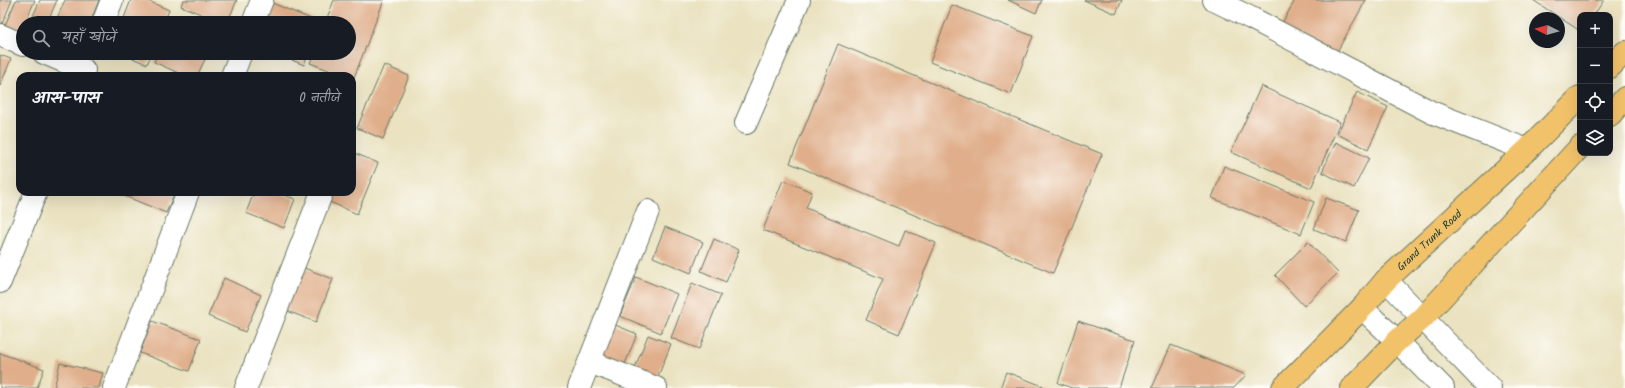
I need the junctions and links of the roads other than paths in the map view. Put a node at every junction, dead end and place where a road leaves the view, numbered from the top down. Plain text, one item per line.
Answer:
1 (112, 0) edge
2 (262, 0) edge
3 (799, 0) edge
4 (1214, 0) edge
5 (106, 16) edge
6 (256, 16) edge
7 (0, 35) edge
8 (16, 41) edge
9 (1625, 52) edge
10 (67, 60) edge
11 (238, 60) edge
12 (1613, 64) edge
13 (86, 66) edge
14 (234, 72) edge
15 (1625, 98) edge
16 (1577, 100) edge
17 (1613, 111) edge
18 (746, 123) dead end
19 (1527, 150) junction
20 (1577, 150) edge
21 (34, 196) edge
22 (186, 196) edge
23 (320, 196) edge
24 (648, 211) dead end
25 (1386, 280) junction
26 (0, 282) edge
27 (1362, 308) junction
28 (1423, 318) junction
29 (1397, 341) junction
30 (590, 362) junction
31 (114, 388) edge
32 (246, 388) edge
33 (579, 388) edge
34 (656, 388) edge
35 (1283, 388) edge
36 (1352, 388) edge
37 (1442, 388) edge
38 (1490, 388) edge

1 - 5 street
2 - 6 street
3 - 18 street
4 - 19 street
7 - 8 street
9 - 12 highway
10 - 13 street
11 - 14 street
15 - 17 highway
16 - 19 highway, Grand Trunk Road
19 - 25 highway, Grand Trunk Road
20 - 28 highway
21 - 26 street
22 - 31 street
23 - 32 street
24 - 30 street
25 - 27 highway, Grand Trunk Road
25 - 28 street
27 - 29 street
27 - 35 highway, Grand Trunk Road
28 - 29 highway
28 - 38 street
29 - 36 highway
29 - 37 street
30 - 33 street
30 - 34 street

